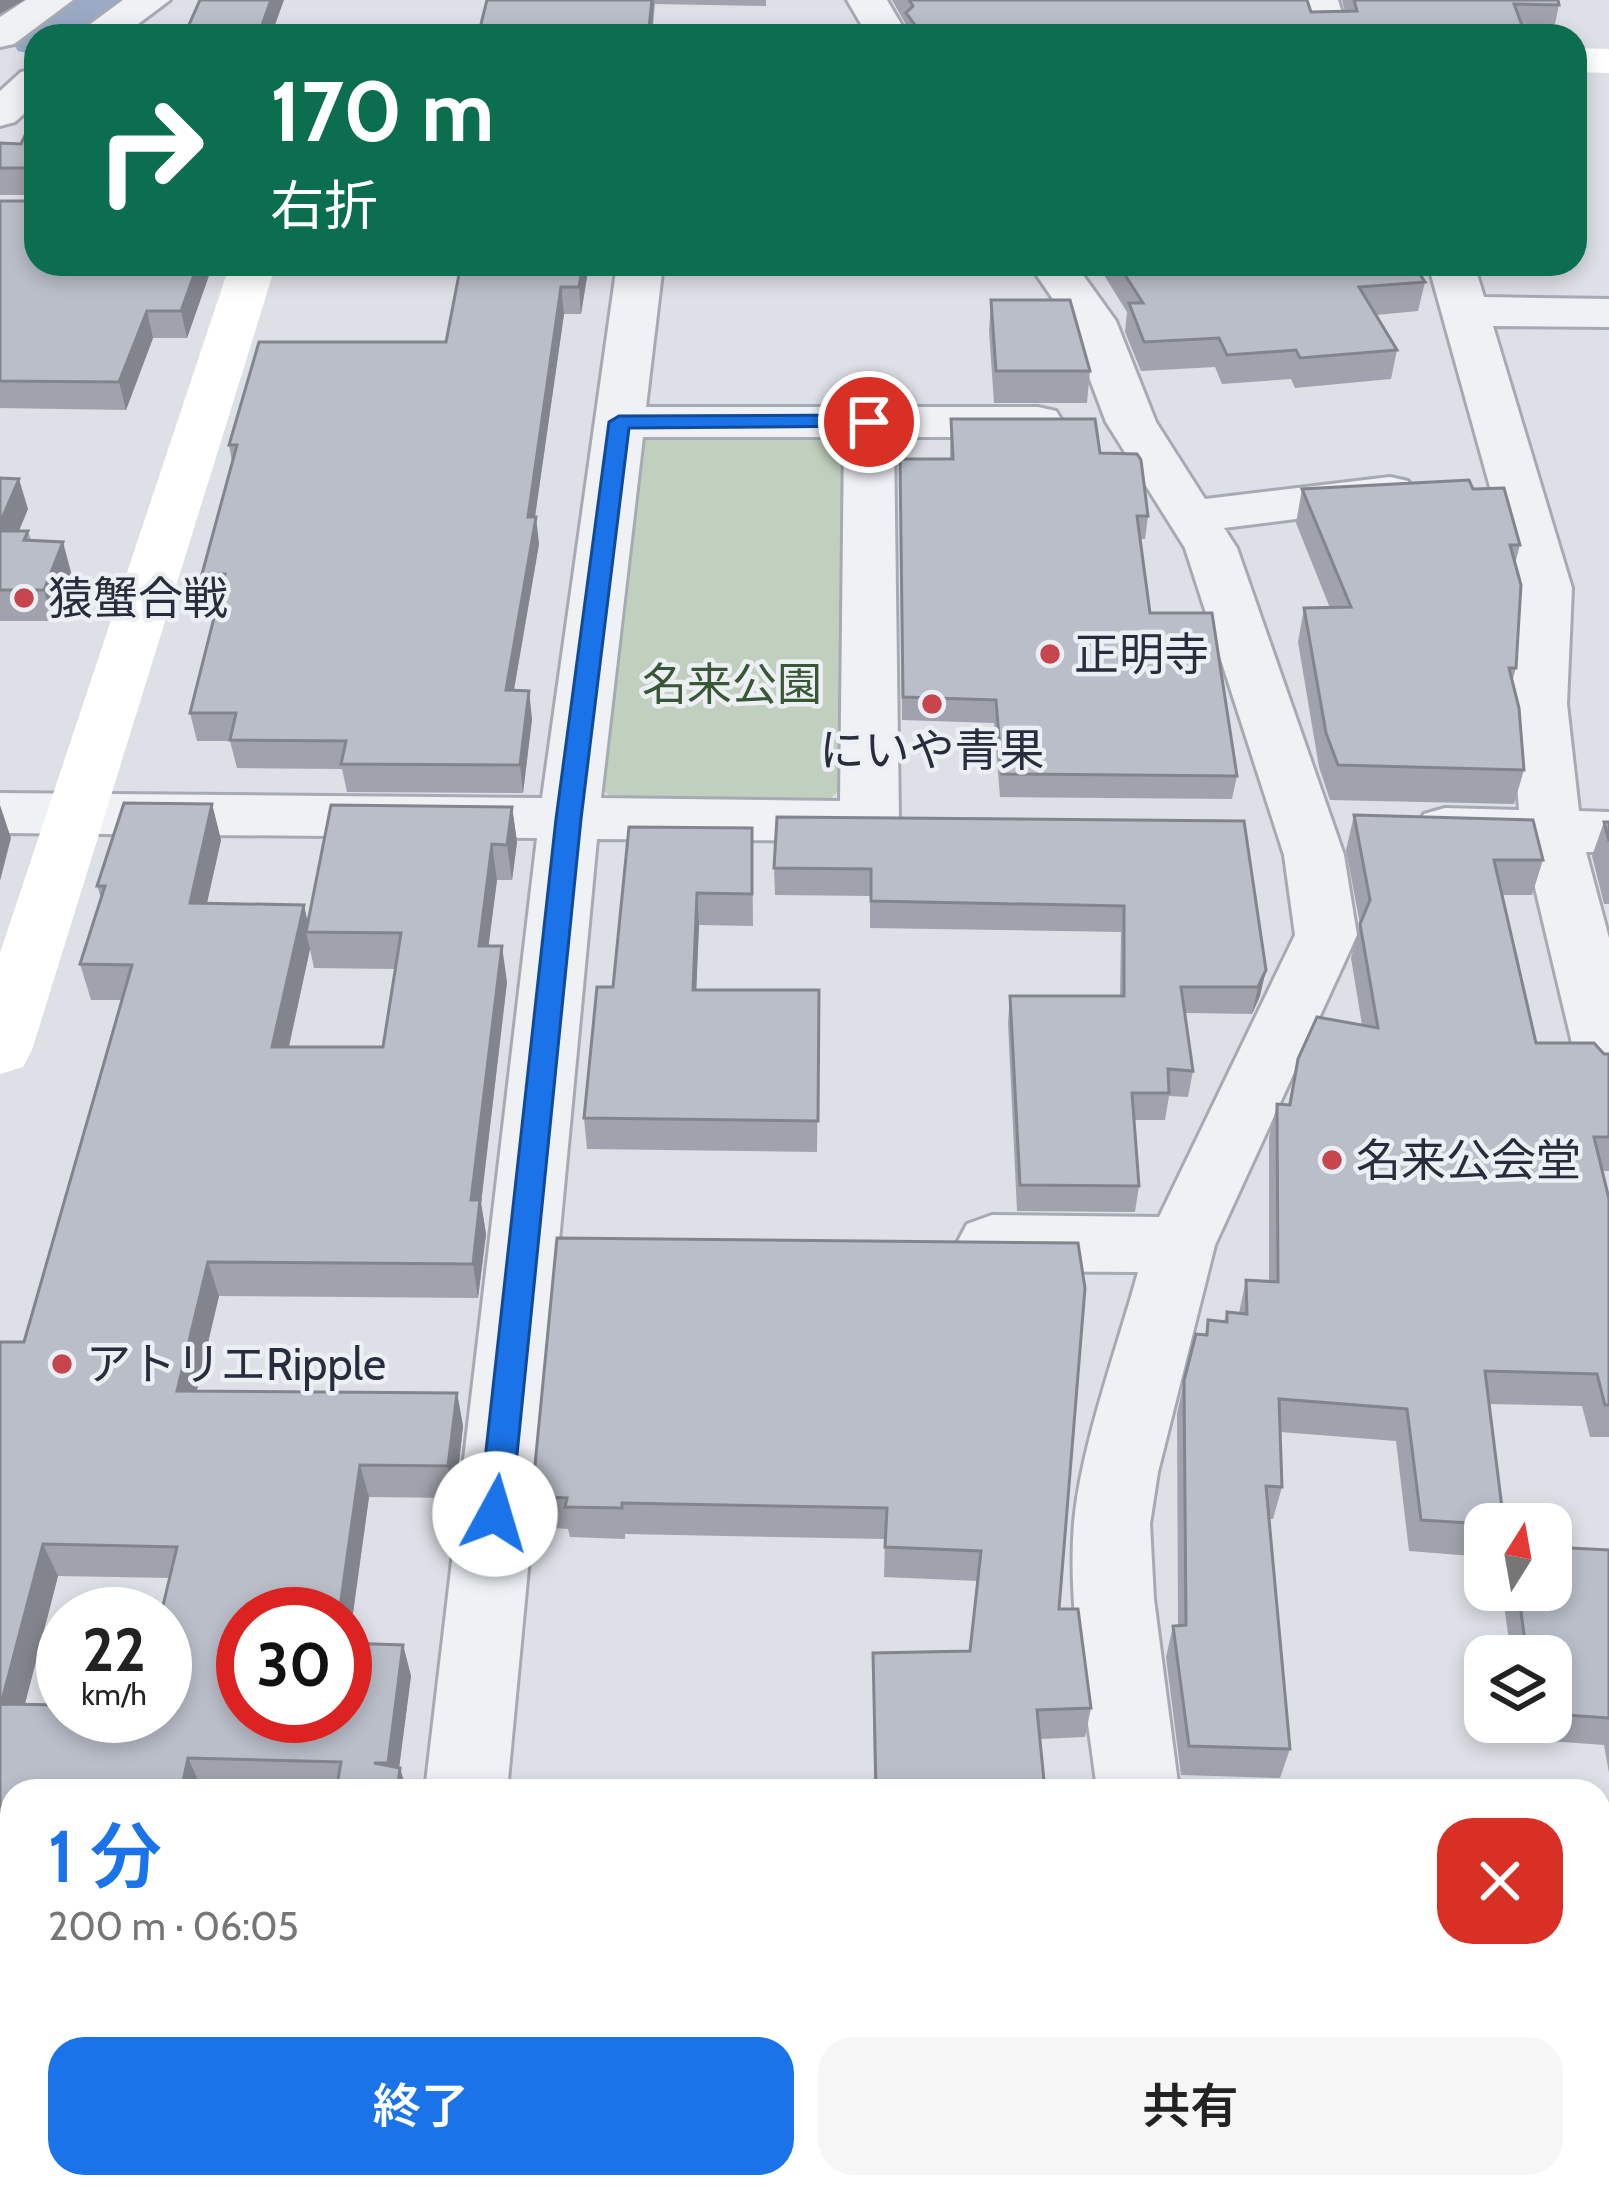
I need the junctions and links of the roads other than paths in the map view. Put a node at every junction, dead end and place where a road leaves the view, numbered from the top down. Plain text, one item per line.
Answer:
1 (53, 0) edge
2 (150, 0) edge
3 (113, 24) edge
4 (0, 35) edge
5 (24, 91) edge
6 (0, 112) edge
7 (250, 276) edge
8 (638, 276) edge
9 (1060, 276) edge
10 (1458, 287) edge
11 (1609, 313) edge
12 (619, 422) junction
13 (869, 422) junction
14 (1131, 422) junction
15 (1477, 481) junction
16 (1191, 516) junction
17 (0, 813) edge
18 (76, 814) junction
19 (568, 819) junction
20 (1277, 823) junction
21 (1551, 832) junction
22 (1609, 832) edge
23 (0, 1050) edge
24 (1609, 1060) edge
25 (524, 1238) junction
26 (594, 1239) edge
27 (922, 1242) edge
28 (1180, 1245) junction
29 (467, 1779) edge
30 (1137, 1779) edge

1 - 4 street
2 - 3 street
5 - 6 street
7 - 18 street
8 - 12 street
9 - 14 street
10 - 11 street
10 - 15 street
12 - 13 street
12 - 19 street
13 - 14 street
13 - 19 street
14 - 16 street
15 - 16 street
15 - 21 street
16 - 20 street
17 - 18 street
18 - 19 street
18 - 23 street
19 - 25 street
20 - 21 street
20 - 28 street
21 - 22 street
21 - 24 street
25 - 26 street
25 - 29 street
27 - 28 street
28 - 30 street

